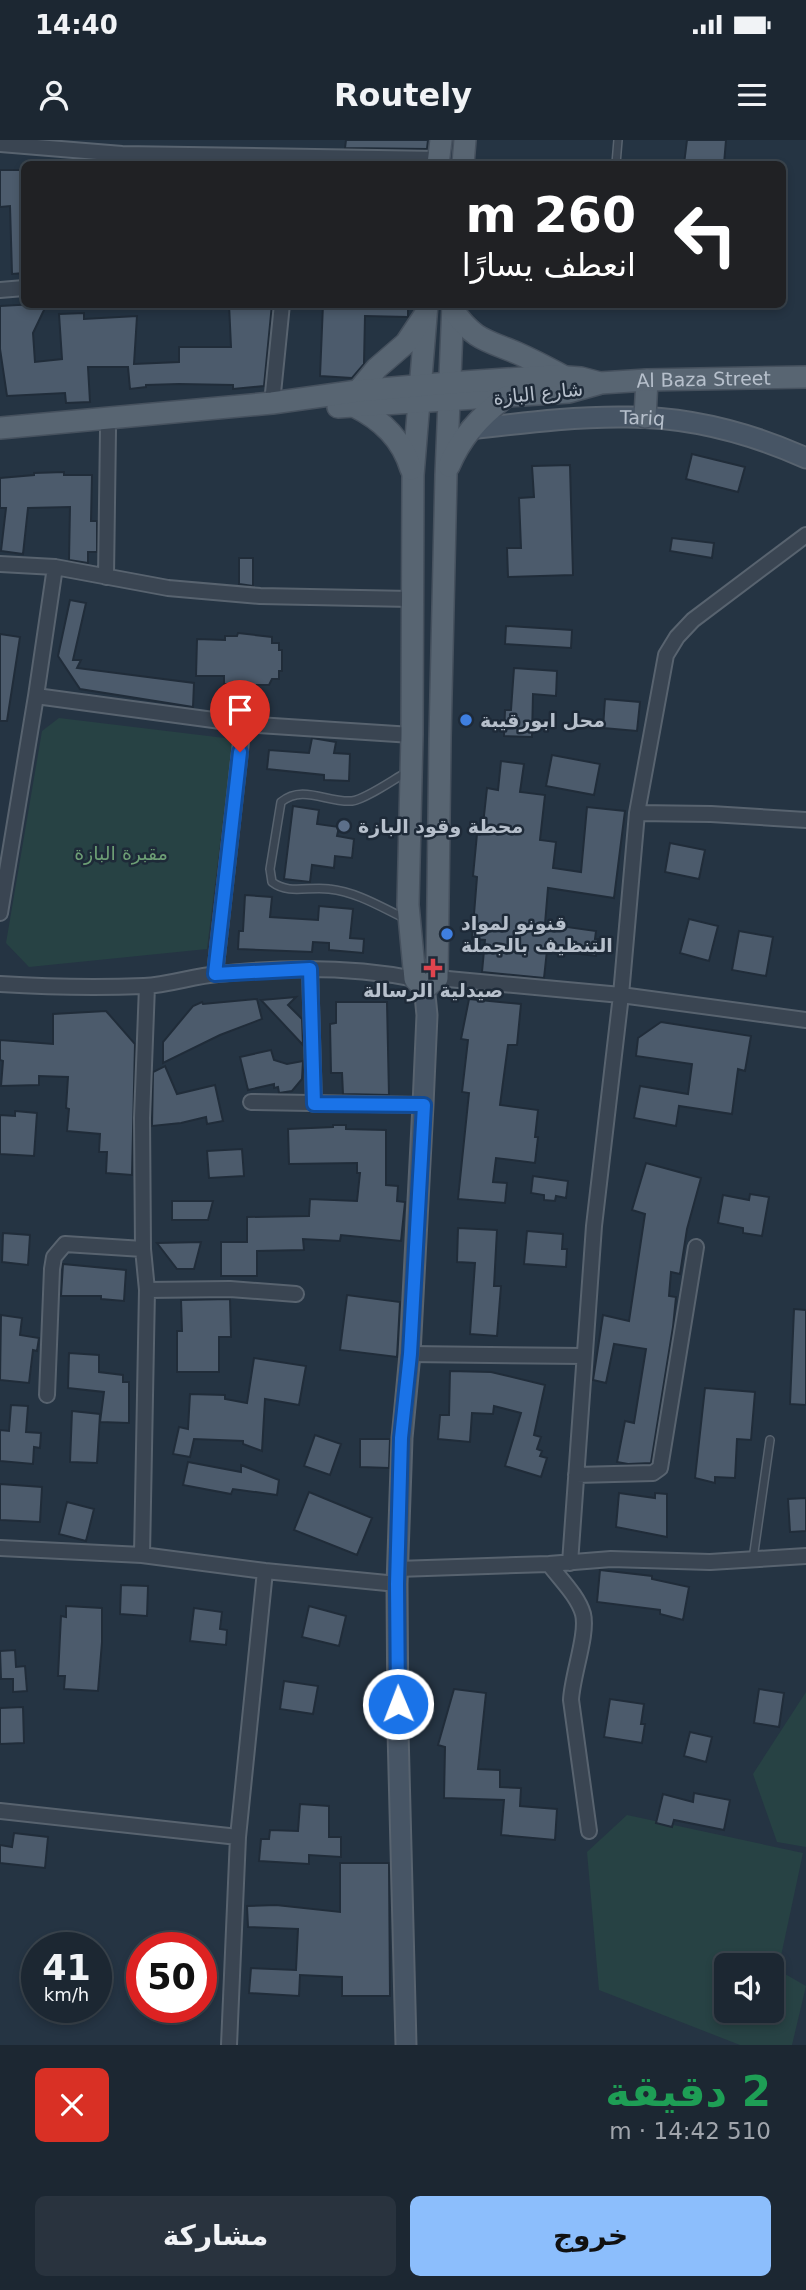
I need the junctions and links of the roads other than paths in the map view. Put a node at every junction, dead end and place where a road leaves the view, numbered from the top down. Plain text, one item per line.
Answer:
1 (618, 140) edge
2 (23, 143) edge
3 (0, 144) edge
4 (123, 147) edge
5 (439, 155) edge
6 (464, 155) edge
7 (303, 161) edge
8 (616, 161) edge
9 (21, 288) edge
10 (0, 290) edge
11 (282, 308) edge
12 (427, 308) edge
13 (453, 308) edge
14 (454, 308) edge
15 (565, 376) junction
16 (806, 377) edge
17 (647, 380) junction
18 (600, 383) junction
19 (449, 391) junction
20 (420, 393) junction
21 (506, 397) junction
22 (356, 398) junction
23 (272, 403) junction
24 (645, 417) junction
25 (0, 428) edge
26 (471, 429) junction
27 (108, 430) junction
28 (0, 439) edge
29 (806, 458) edge
30 (413, 475) junction
31 (446, 475) junction
32 (806, 535) edge
33 (0, 564) edge
34 (55, 567) junction
35 (106, 578) junction
36 (411, 599) junction
37 (36, 696) junction
38 (243, 724) junction
39 (412, 735) junction
40 (439, 739) junction
41 (411, 769) junction
42 (637, 813) junction
43 (806, 820) edge
44 (0, 913) edge
45 (409, 920) junction
46 (310, 969) junction
47 (215, 974) junction
48 (425, 981) junction
49 (0, 984) edge
50 (147, 986) junction
51 (621, 995) junction
52 (806, 1020) edge
53 (251, 1102) dead end
54 (314, 1104) junction
55 (424, 1105) junction
56 (696, 1247) dead end
57 (143, 1249) junction
58 (147, 1290) junction
59 (296, 1294) dead end
60 (410, 1354) junction
61 (584, 1356) junction
62 (47, 1395) dead end
63 (769, 1440) dead end
64 (576, 1475) junction
65 (0, 1548) edge
66 (142, 1555) junction
67 (806, 1556) edge
68 (753, 1560) junction
69 (570, 1563) junction
70 (549, 1564) junction
71 (265, 1572) junction
72 (397, 1577) junction
73 (0, 1811) edge
74 (589, 1831) dead end
75 (238, 1837) junction
76 (229, 2045) edge
77 (406, 2045) edge

1 - 8 lane
2 - 3 street
2 - 4 street
4 - 7 street
5 - 6 main road
5 - 7 street
9 - 10 street
11 - 23 street
12 - 20 main road
12 - 22 main road
13 - 19 main road
14 - 15 main road
15 - 18 main road, شارع البازة
15 - 19 main road, شارع البازة
16 - 17 main road, Al Baza Street
17 - 18 main road, Al Baza Street
17 - 24 main road
18 - 21 main road, شارع البازة
19 - 20 main road, شارع البازة
19 - 21 main road, شارع البازة
19 - 31 main road
20 - 22 main road, شارع البازة
20 - 30 main road
21 - 26 main road
22 - 23 main road, شارع البازة
22 - 27 main road, شارع البازة
22 - 30 main road
23 - 25 main road, شارع البازة
24 - 26 main road, Tariq
24 - 29 main road, Tariq
26 - 31 main road
27 - 28 main road, شارع البازة
27 - 35 street
30 - 36 main road
31 - 40 main road
32 - 42 street
33 - 34 street
34 - 35 street
34 - 37 street
35 - 36 street
36 - 39 main road
37 - 38 street
37 - 44 street
38 - 39 street
38 - 47 street
39 - 40 main road
39 - 41 main road
40 - 48 main road
41 - 45 main road
41 - 45 lane
42 - 43 street
42 - 51 street
45 - 48 main road
46 - 47 street
46 - 48 street
46 - 54 street
47 - 50 street
48 - 51 street
48 - 55 main road
49 - 50 street
50 - 57 street
51 - 52 street
51 - 61 street
53 - 54 street
54 - 55 street
55 - 60 main road
56 - 64 street
57 - 58 street
57 - 62 street
58 - 59 street
58 - 66 street
60 - 61 street
60 - 72 main road
61 - 64 street
63 - 68 lane
64 - 69 street
65 - 66 street
66 - 71 street
67 - 68 street
68 - 69 street
69 - 70 street
70 - 72 street
70 - 74 street
71 - 72 street
71 - 75 street
72 - 77 main road
73 - 75 street
75 - 76 street

